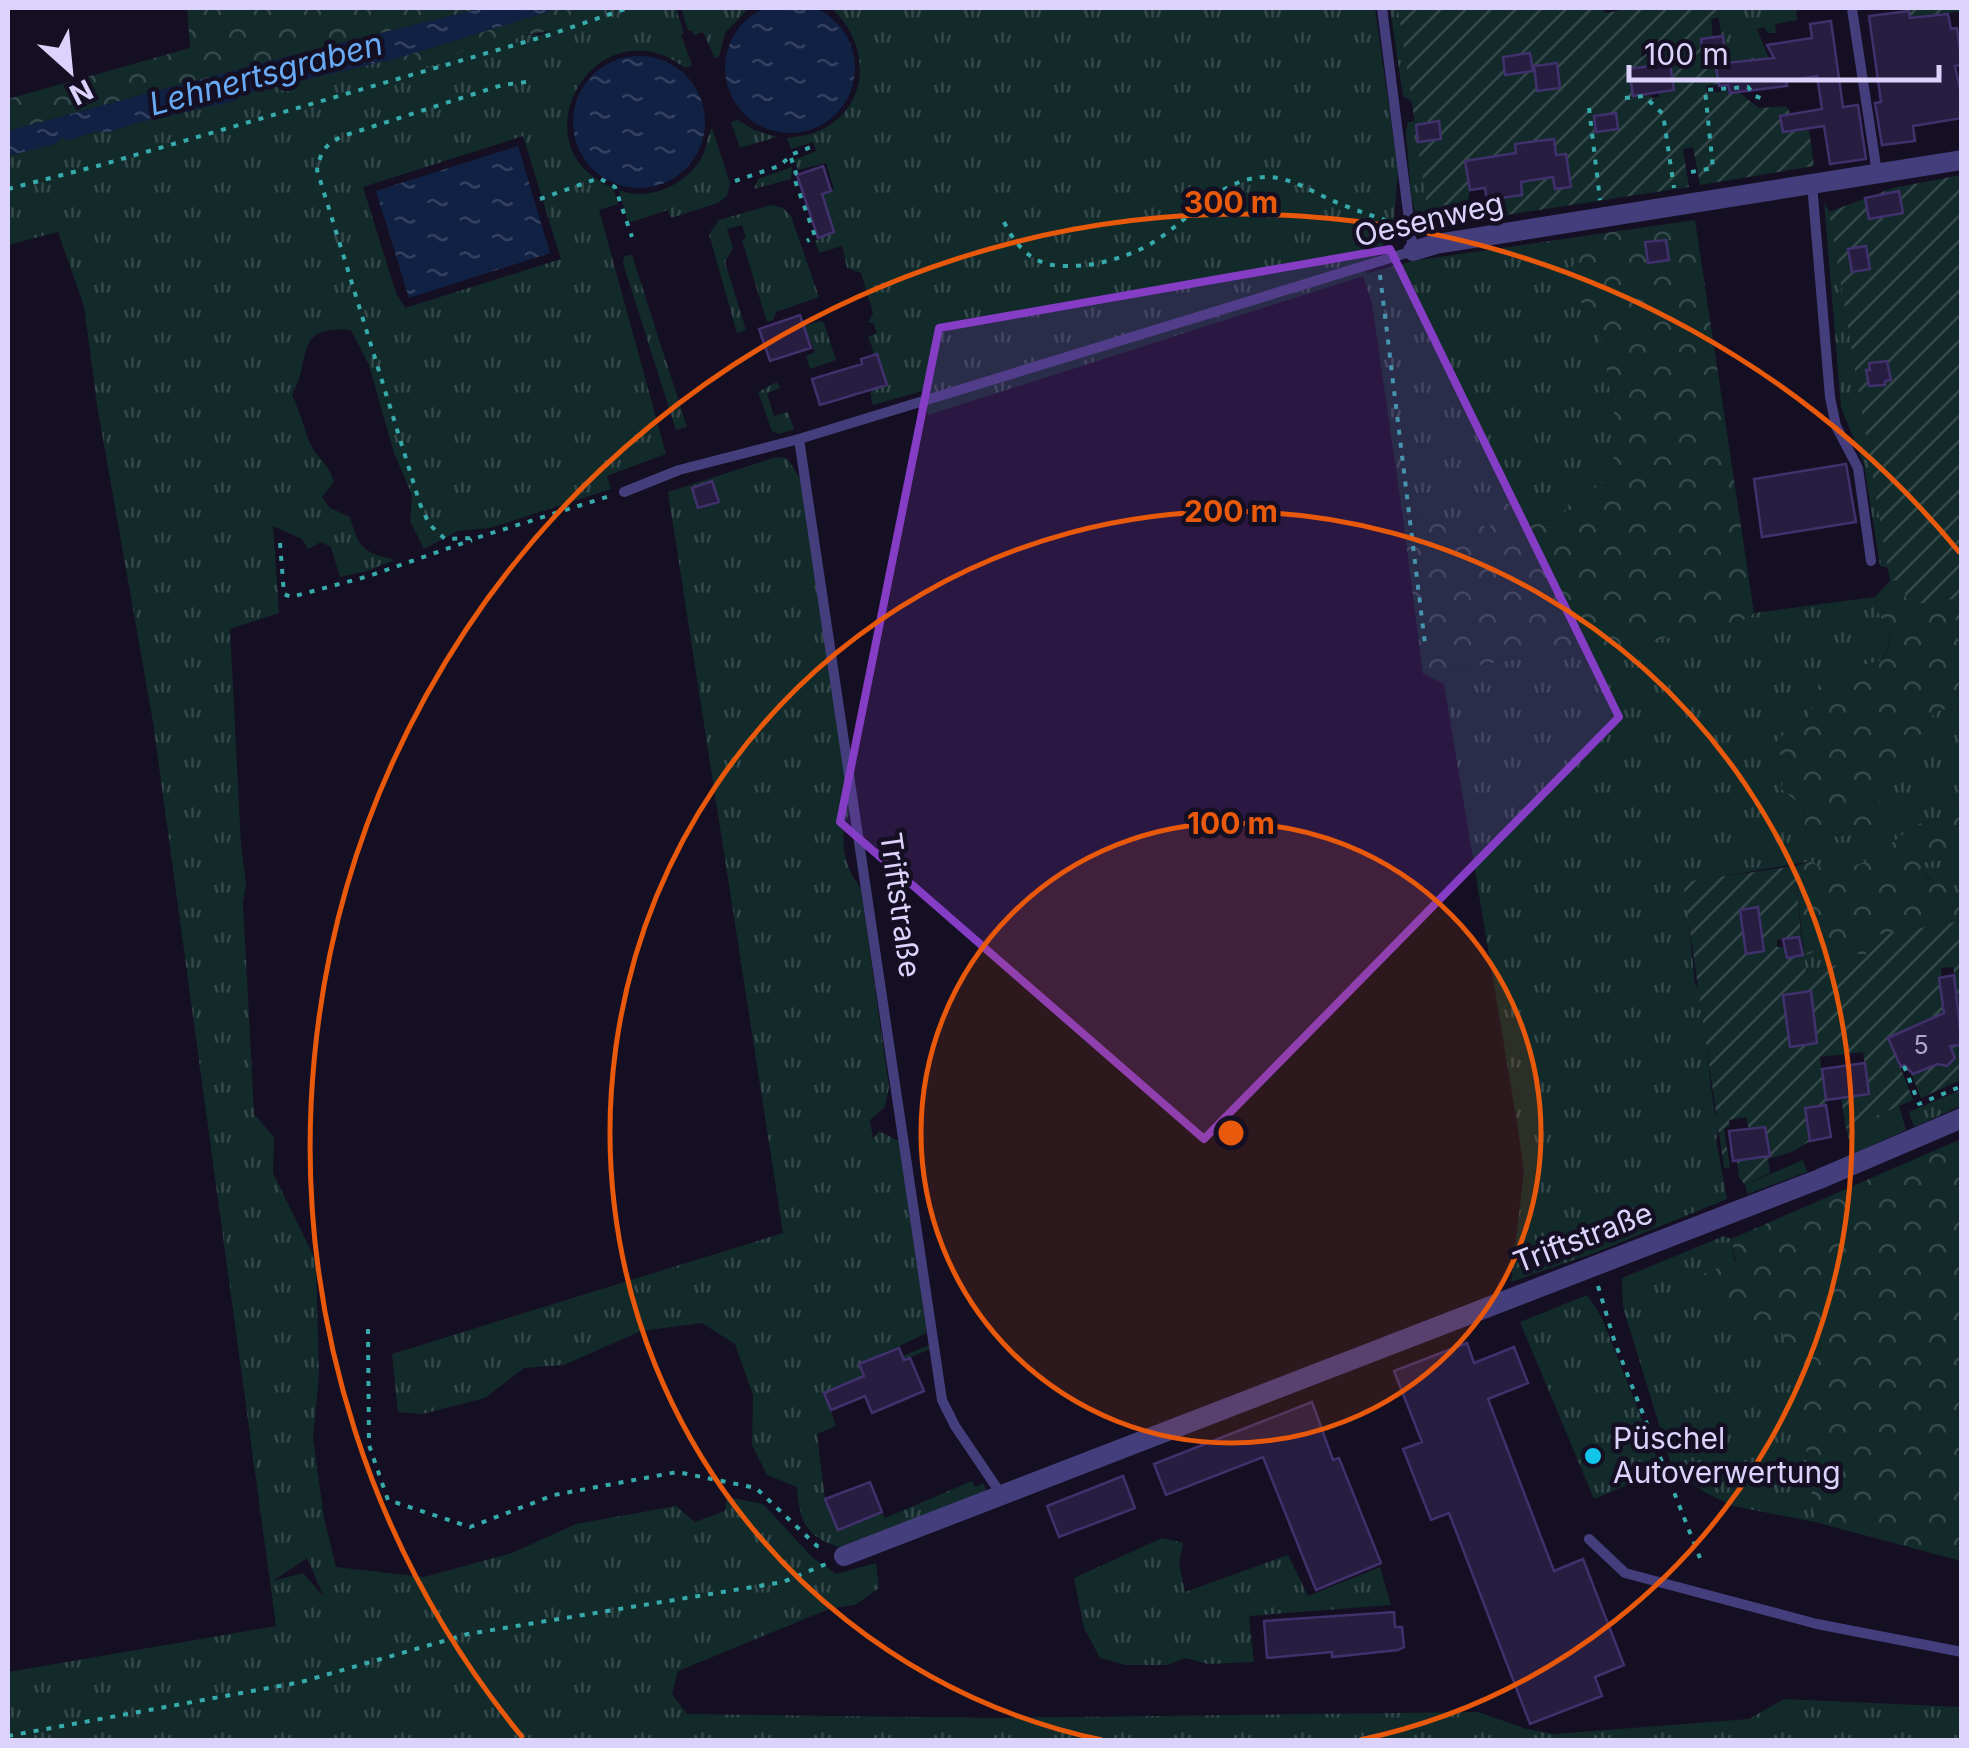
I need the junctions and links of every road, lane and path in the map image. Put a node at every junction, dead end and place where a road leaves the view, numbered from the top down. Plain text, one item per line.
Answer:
1 (628, 8) edge
2 (1382, 8) edge
3 (1852, 9) edge
4 (526, 82) dead end
5 (1625, 98) dead end
6 (1764, 99) dead end
7 (1589, 108) dead end
8 (811, 148) dead end
9 (791, 158) junction
10 (1962, 160) edge
11 (1691, 172) dead end
12 (1877, 173) junction
13 (735, 181) dead end
14 (1812, 182) junction
15 (8, 189) edge
16 (1674, 193) dead end
17 (540, 199) dead end
18 (1600, 204) dead end
19 (1004, 222) dead end
20 (1407, 228) junction
21 (632, 238) dead end
22 (808, 241) dead end
23 (1413, 251) junction
24 (1379, 261) junction
25 (799, 439) junction
26 (624, 492) joint
27 (476, 538) junction
28 (280, 543) dead end
29 (1870, 561) dead end
30 (1425, 644) dead end
31 (1904, 1066) dead end
32 (1962, 1086) edge
33 (1962, 1118) edge
34 (1592, 1265) junction
35 (368, 1329) dead end
36 (1000, 1494) junction
37 (1589, 1539) dead end
38 (844, 1556) junction
39 (1700, 1558) dead end
40 (1962, 1652) edge
41 (8, 1736) edge

1 - 15 path
2 - 20 lane
3 - 12 lane
4 - 27 path
5 - 16 path
6 - 11 path
7 - 18 path
8 - 9 path
9 - 13 path
9 - 22 path
10 - 12 street, Oesenweg
12 - 14 street, Oesenweg
14 - 23 street, Oesenweg
14 - 29 lane
17 - 21 path
19 - 20 path
20 - 23 lane
23 - 24 lane, Oesenweg
24 - 25 lane, Oesenweg
24 - 30 path
25 - 26 lane
25 - 36 lane, Triftstraße
26 - 27 path
27 - 28 path
31 - 32 path
33 - 34 street, Triftstraße
34 - 36 street, Triftstraße
34 - 39 path
35 - 38 path
36 - 38 street, Triftstraße
37 - 40 lane
38 - 41 path

